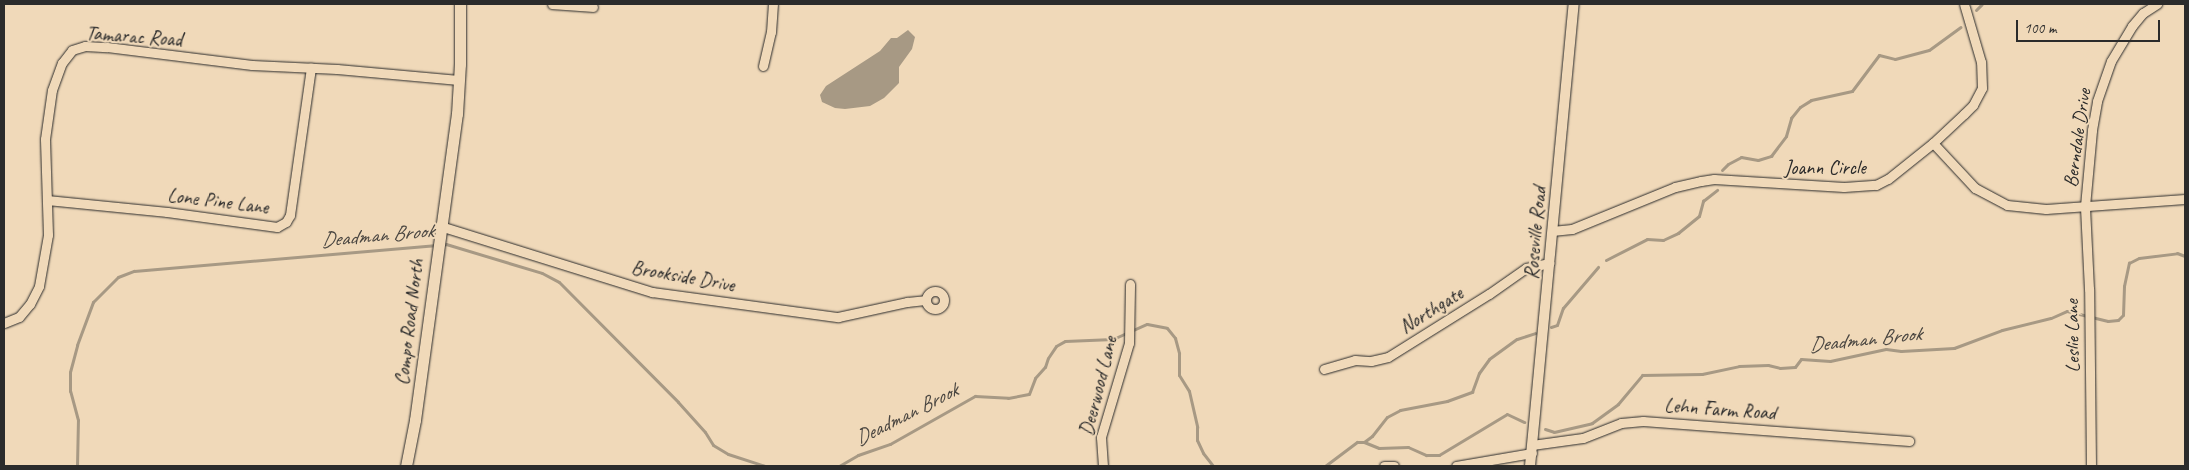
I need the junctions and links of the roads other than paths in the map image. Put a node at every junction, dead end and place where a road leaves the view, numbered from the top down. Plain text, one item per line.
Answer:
1 (460, 4) edge
2 (552, 4) edge
3 (773, 4) edge
4 (1574, 4) edge
5 (1964, 4) edge
6 (2157, 4) edge
7 (593, 8) dead end
8 (763, 66) dead end
9 (311, 68) junction
10 (459, 80) junction
11 (1933, 143) junction
12 (2185, 199) edge
13 (47, 200) junction
14 (2085, 206) junction
15 (440, 226) junction
16 (1552, 231) junction
17 (1549, 263) junction
18 (1130, 284) dead end
19 (925, 300) dead end
20 (4, 323) edge
21 (1324, 369) dead end
22 (1908, 441) dead end
23 (1532, 449) junction
24 (406, 466) edge
25 (1103, 466) edge
26 (1384, 466) edge
27 (1394, 466) edge
28 (1456, 466) edge
29 (1530, 466) edge
30 (2091, 466) edge

1 - 10 main road, Compo Road North
2 - 7 street
3 - 8 street
4 - 16 street, Roseville Road
5 - 11 street, Joann Circle
6 - 14 street, Berndale Drive
9 - 10 street, Tamarac Road
9 - 13 street, Tamarac Road
9 - 13 street, Lone Pine Lane
10 - 15 main road, Compo Road North
11 - 14 street, Berndale Drive
11 - 16 street, Joann Circle
12 - 14 street, Berndale Drive
13 - 20 street, Tamarac Road
14 - 30 street, Leslie Lane
15 - 19 street, Brookside Drive
15 - 24 main road, Compo Road North
16 - 17 street, Roseville Road
17 - 21 street, Northgate
17 - 23 street, Roseville Road
18 - 25 street, Deerwood Lane
22 - 23 street, Lehn Farm Road
23 - 28 street, Lehn Farm Road
23 - 29 street, Roseville Road
26 - 27 street

